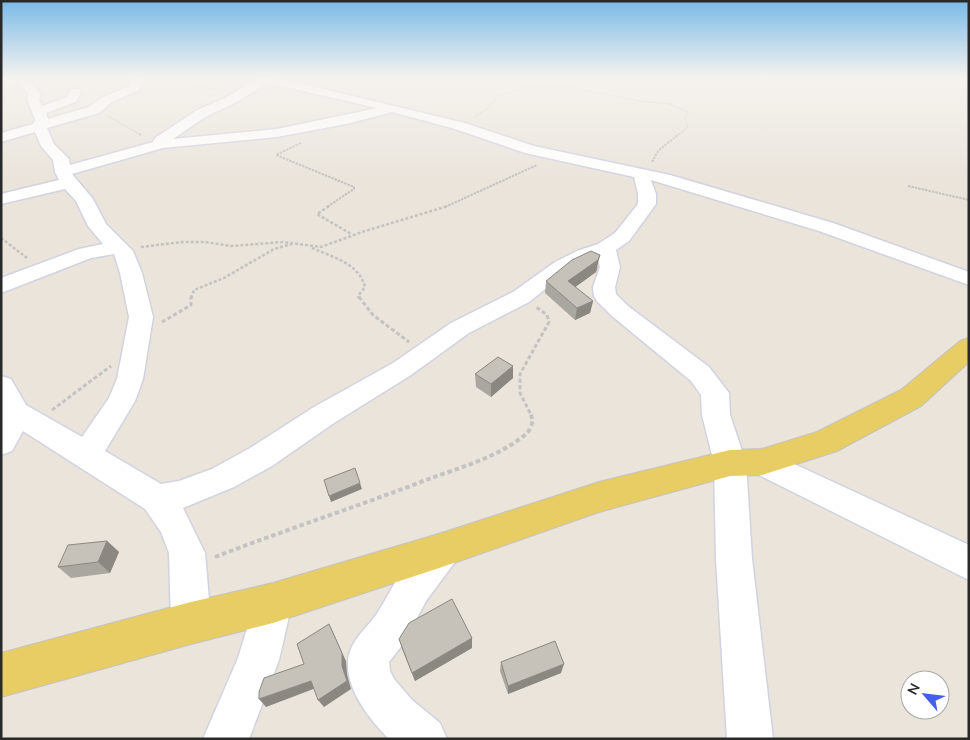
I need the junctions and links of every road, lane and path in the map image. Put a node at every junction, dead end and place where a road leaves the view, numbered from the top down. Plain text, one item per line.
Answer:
1 (37, 113) edge
2 (50, 113) edge
3 (88, 113) edge
4 (103, 113) edge
5 (203, 113) edge
6 (377, 113) edge
7 (405, 113) edge
8 (482, 113) edge
9 (688, 113) edge
10 (39, 119) junction
11 (314, 126) junction
12 (460, 126) junction
13 (1, 138) edge
14 (154, 145) junction
15 (562, 157) junction
16 (641, 173) junction
17 (66, 177) junction
18 (908, 186) dead end
19 (1, 199) edge
20 (969, 200) edge
21 (352, 235) junction
22 (1, 238) edge
23 (294, 243) junction
24 (310, 247) junction
25 (605, 248) junction
26 (121, 249) junction
27 (45, 268) junction
28 (969, 280) edge
29 (1, 286) edge
30 (521, 297) junction
31 (136, 344) junction
32 (969, 348) edge
33 (424, 353) junction
34 (17, 407) edge
35 (1, 443) edge
36 (87, 454) junction
37 (746, 462) junction
38 (157, 499) junction
39 (442, 550) junction
40 (969, 563) edge
41 (188, 567) junction
42 (273, 603) junction
43 (191, 623) junction
44 (1, 675) edge
45 (226, 739) edge
46 (424, 739) edge
47 (750, 739) edge

1 - 10 street
2 - 10 street
3 - 10 street
4 - 14 path
5 - 14 street
6 - 11 street
7 - 12 street
8 - 12 path
9 - 16 path
10 - 13 street
10 - 17 street
11 - 14 street
11 - 21 path
12 - 15 street
14 - 17 street
15 - 16 street
15 - 21 path
16 - 25 street
16 - 28 street
17 - 19 street
17 - 26 street
18 - 20 path
21 - 24 path
22 - 27 path
23 - 24 path
23 - 26 path
23 - 31 path
24 - 33 path
25 - 30 street
25 - 37 street
26 - 27 street
26 - 31 street
27 - 29 street
30 - 33 street
30 - 41 path
31 - 34 path
31 - 36 street
32 - 37 main road
33 - 38 street
34 - 35 street
34 - 36 street
36 - 38 street
37 - 39 main road
37 - 40 street
37 - 47 street
38 - 41 street
39 - 42 main road
39 - 46 street
41 - 43 street
42 - 43 main road
42 - 45 street
43 - 44 main road

